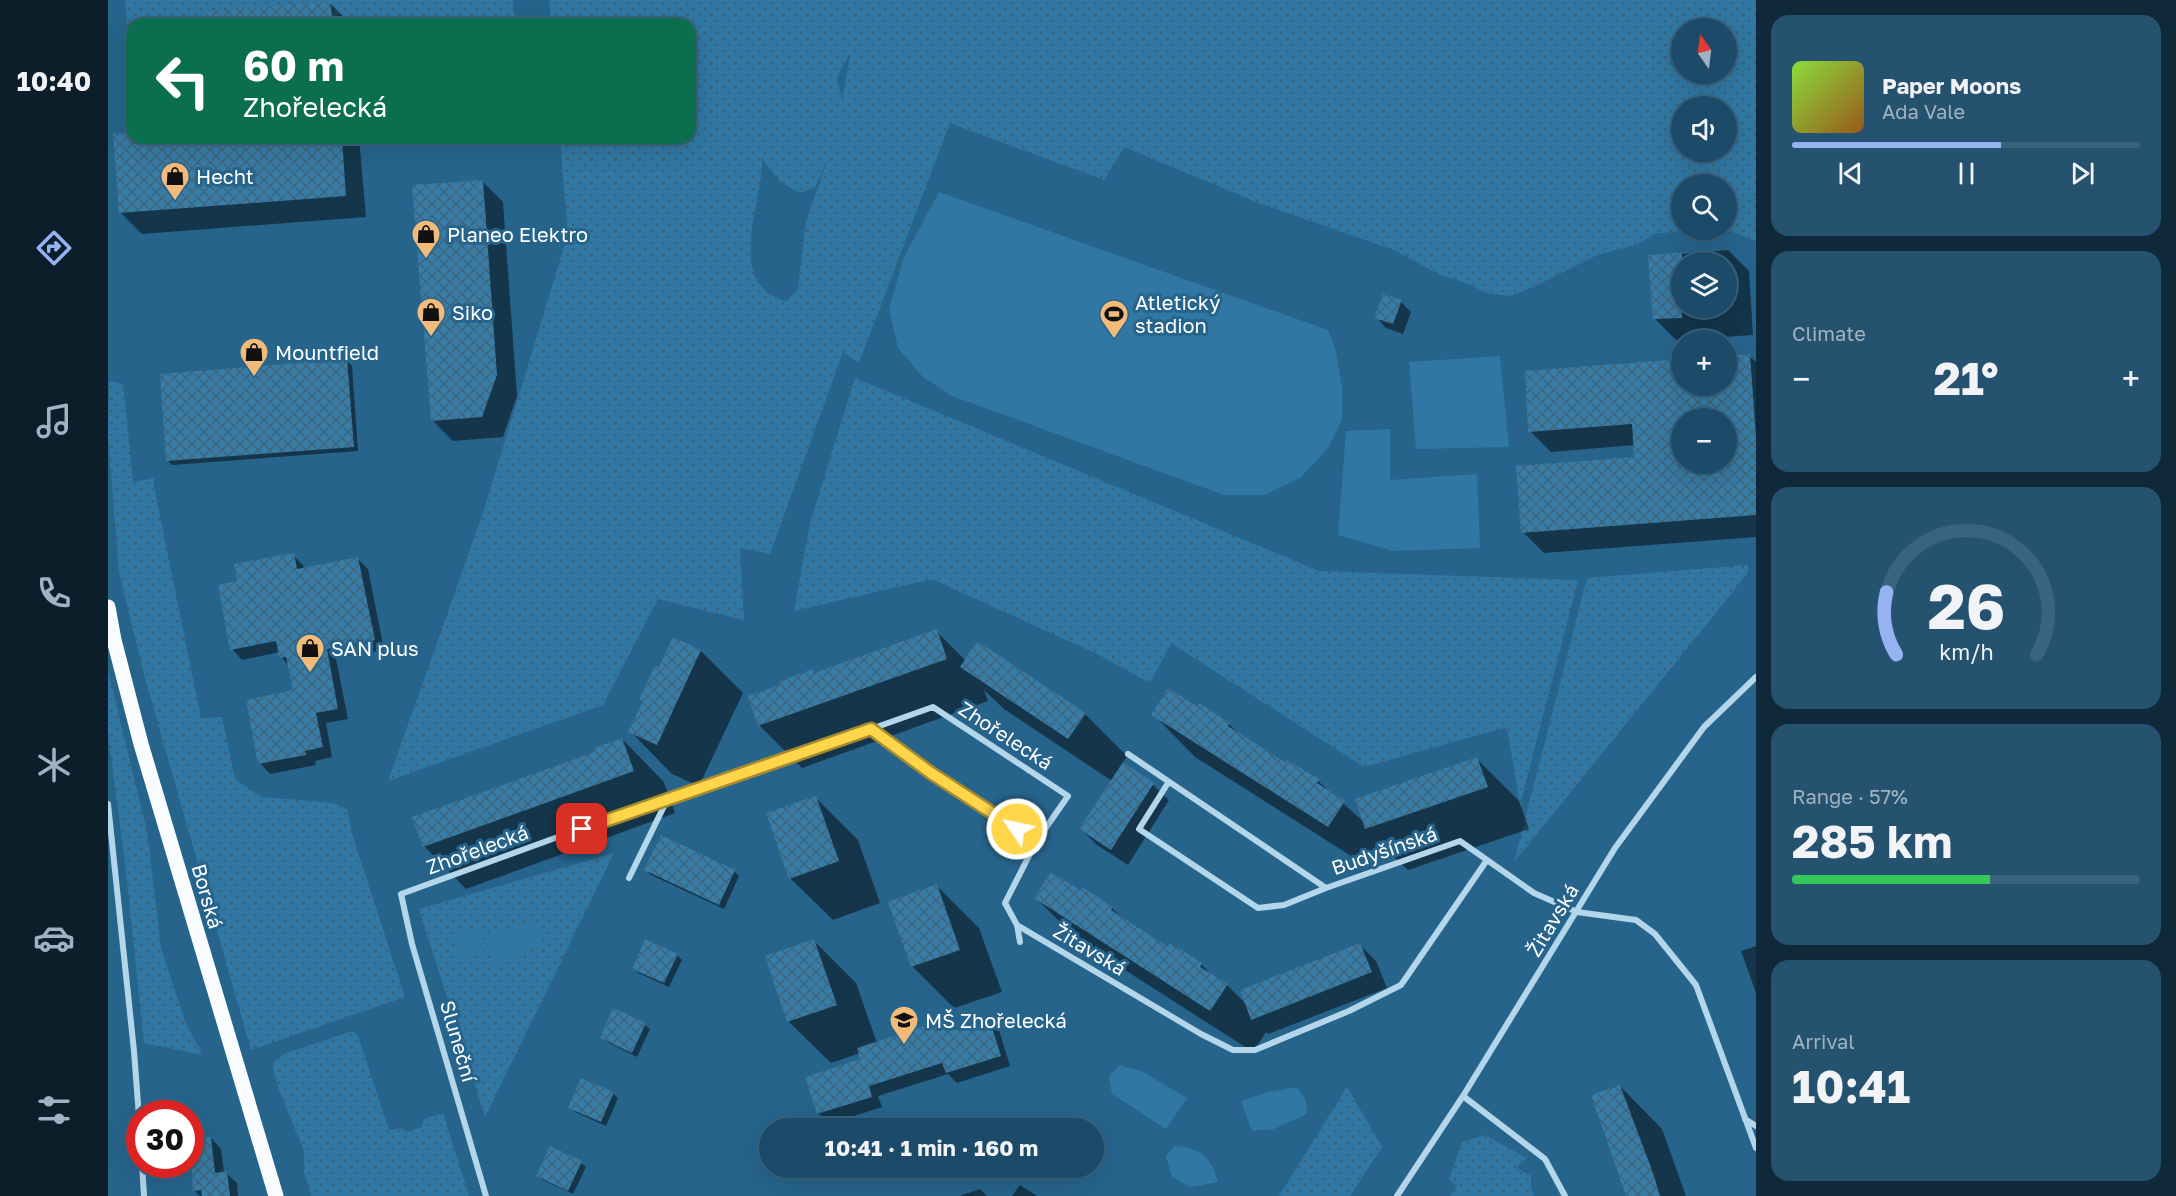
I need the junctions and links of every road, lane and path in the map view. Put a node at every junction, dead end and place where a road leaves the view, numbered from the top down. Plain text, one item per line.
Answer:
1 (108, 607) edge
2 (1756, 677) edge
3 (871, 729) junction
4 (1128, 754) dead end
5 (1168, 783) junction
6 (668, 797) junction
7 (108, 804) edge
8 (1036, 842) junction
9 (1487, 860) junction
10 (629, 878) dead end
11 (1326, 888) junction
12 (401, 894) joint
13 (1577, 912) junction
14 (1017, 925) junction
15 (1020, 942) dead end
16 (1463, 1096) junction
17 (138, 1100) edge
18 (1745, 1119) junction
19 (1756, 1126) edge
20 (1756, 1148) edge
21 (143, 1178) edge
22 (144, 1196) edge
23 (276, 1196) edge
24 (486, 1196) edge
25 (1397, 1196) edge
26 (1565, 1196) edge

1 - 23 main road, Borská
2 - 13 street, Žitavská
3 - 6 street, Zhořelecká
3 - 8 street
3 - 8 street, Zhořelecká
4 - 5 street, Budyšínská
5 - 11 street, Budyšínská
5 - 11 street, Budyšínská
6 - 10 street
6 - 12 street, Zhořelecká
7 - 17 street
8 - 14 street, Zhořelecká
9 - 11 street, Budyšínská
9 - 13 street, Budyšínská
9 - 14 street, Žitavská
12 - 24 street, Sluneční
13 - 16 street, Žitavská
13 - 18 street, Budyšínská
14 - 15 street, Zhořelecká
16 - 25 street, Žitavská
16 - 26 street
18 - 19 street
18 - 20 street, Budyšínská
21 - 22 street

